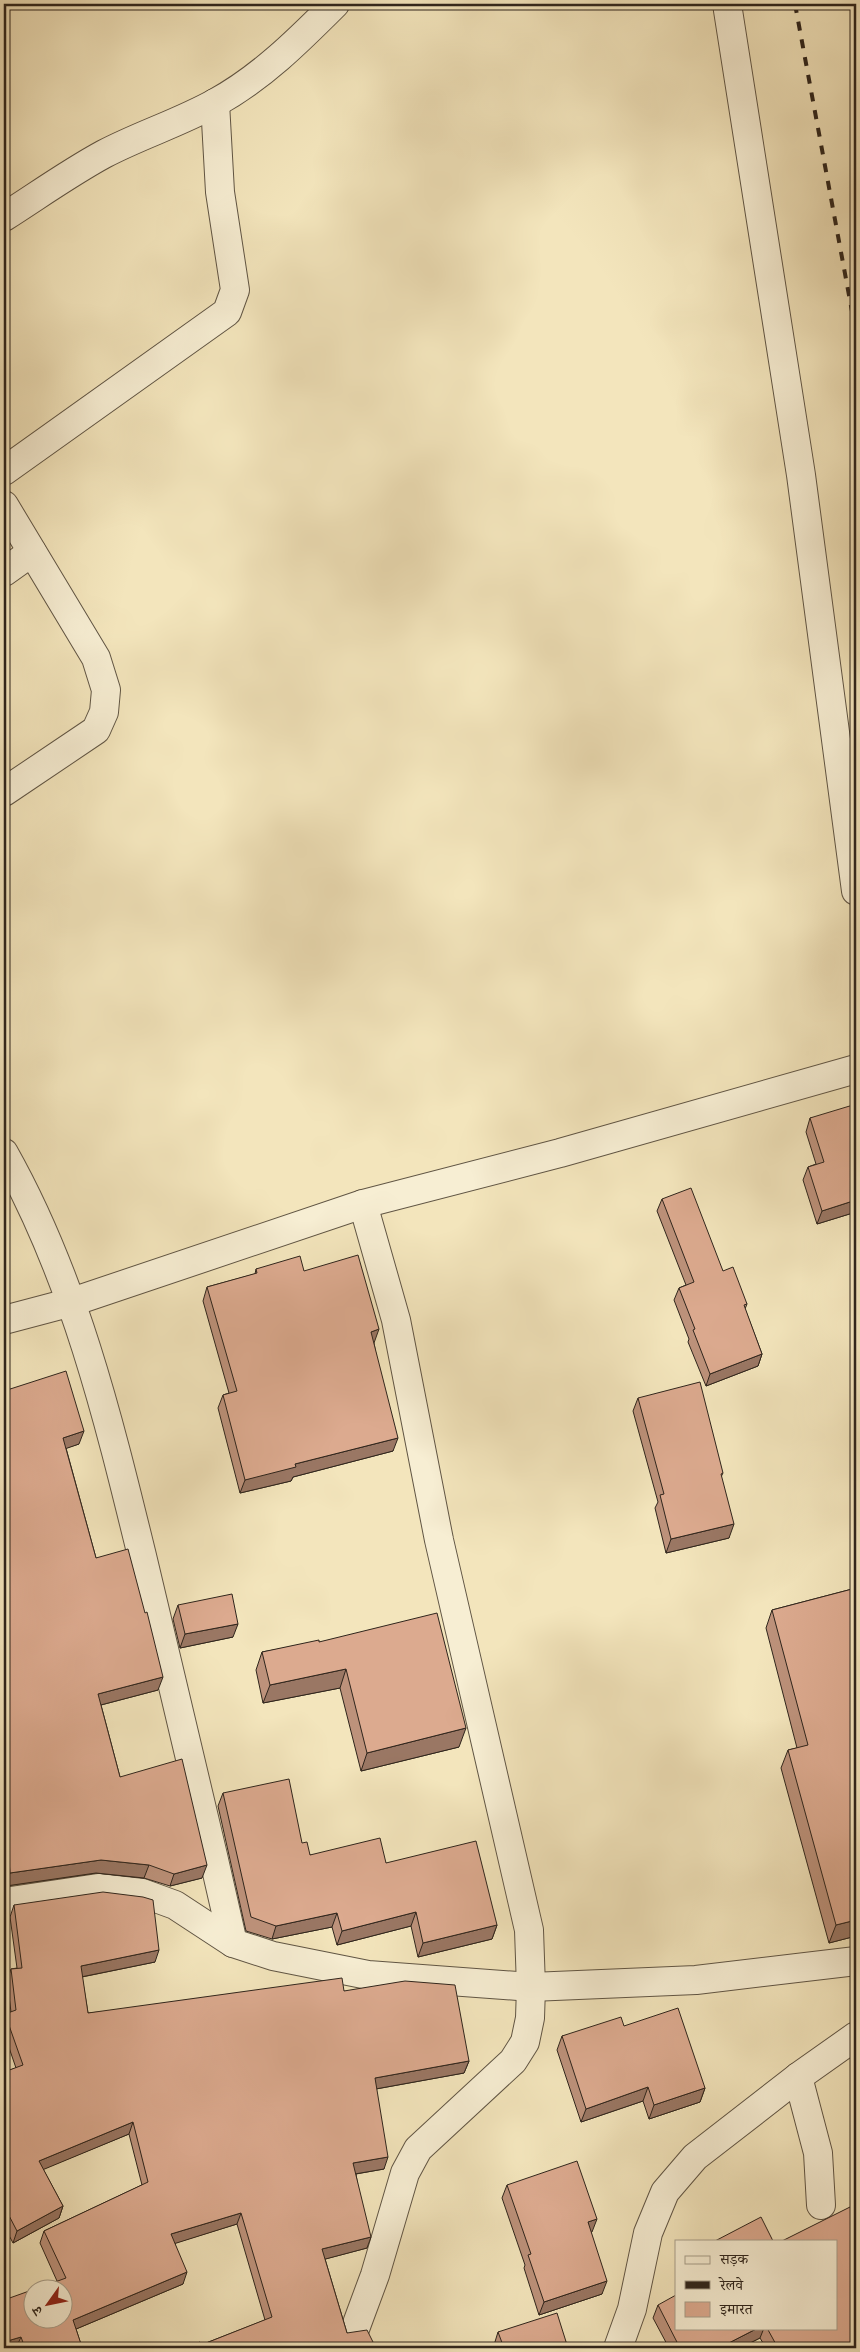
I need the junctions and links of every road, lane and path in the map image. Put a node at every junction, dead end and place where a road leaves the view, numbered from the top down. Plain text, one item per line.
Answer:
1 (335, 4) edge
2 (727, 4) edge
3 (215, 103) junction
4 (4, 218) edge
5 (4, 471) edge
6 (4, 505) edge
7 (32, 552) junction
8 (4, 572) edge
9 (4, 792) edge
10 (856, 891) edge
11 (856, 1069) edge
12 (4, 1153) edge
13 (363, 1204) junction
14 (72, 1302) junction
15 (4, 1320) edge
16 (4, 1902) edge
17 (233, 1943) junction
18 (856, 1960) edge
19 (531, 1987) junction
20 (856, 2036) edge
21 (798, 2077) junction
22 (821, 2205) dead end
23 (355, 2329) dead end
24 (618, 2348) edge

1 - 3 street
2 - 10 street
3 - 4 street
3 - 5 street
6 - 7 street
7 - 8 street
7 - 9 street
11 - 13 street
12 - 14 street
13 - 14 street
13 - 19 street
14 - 15 street
14 - 17 street
16 - 17 street
17 - 19 street
18 - 19 street
19 - 23 street
20 - 21 street
21 - 22 street
21 - 24 street

